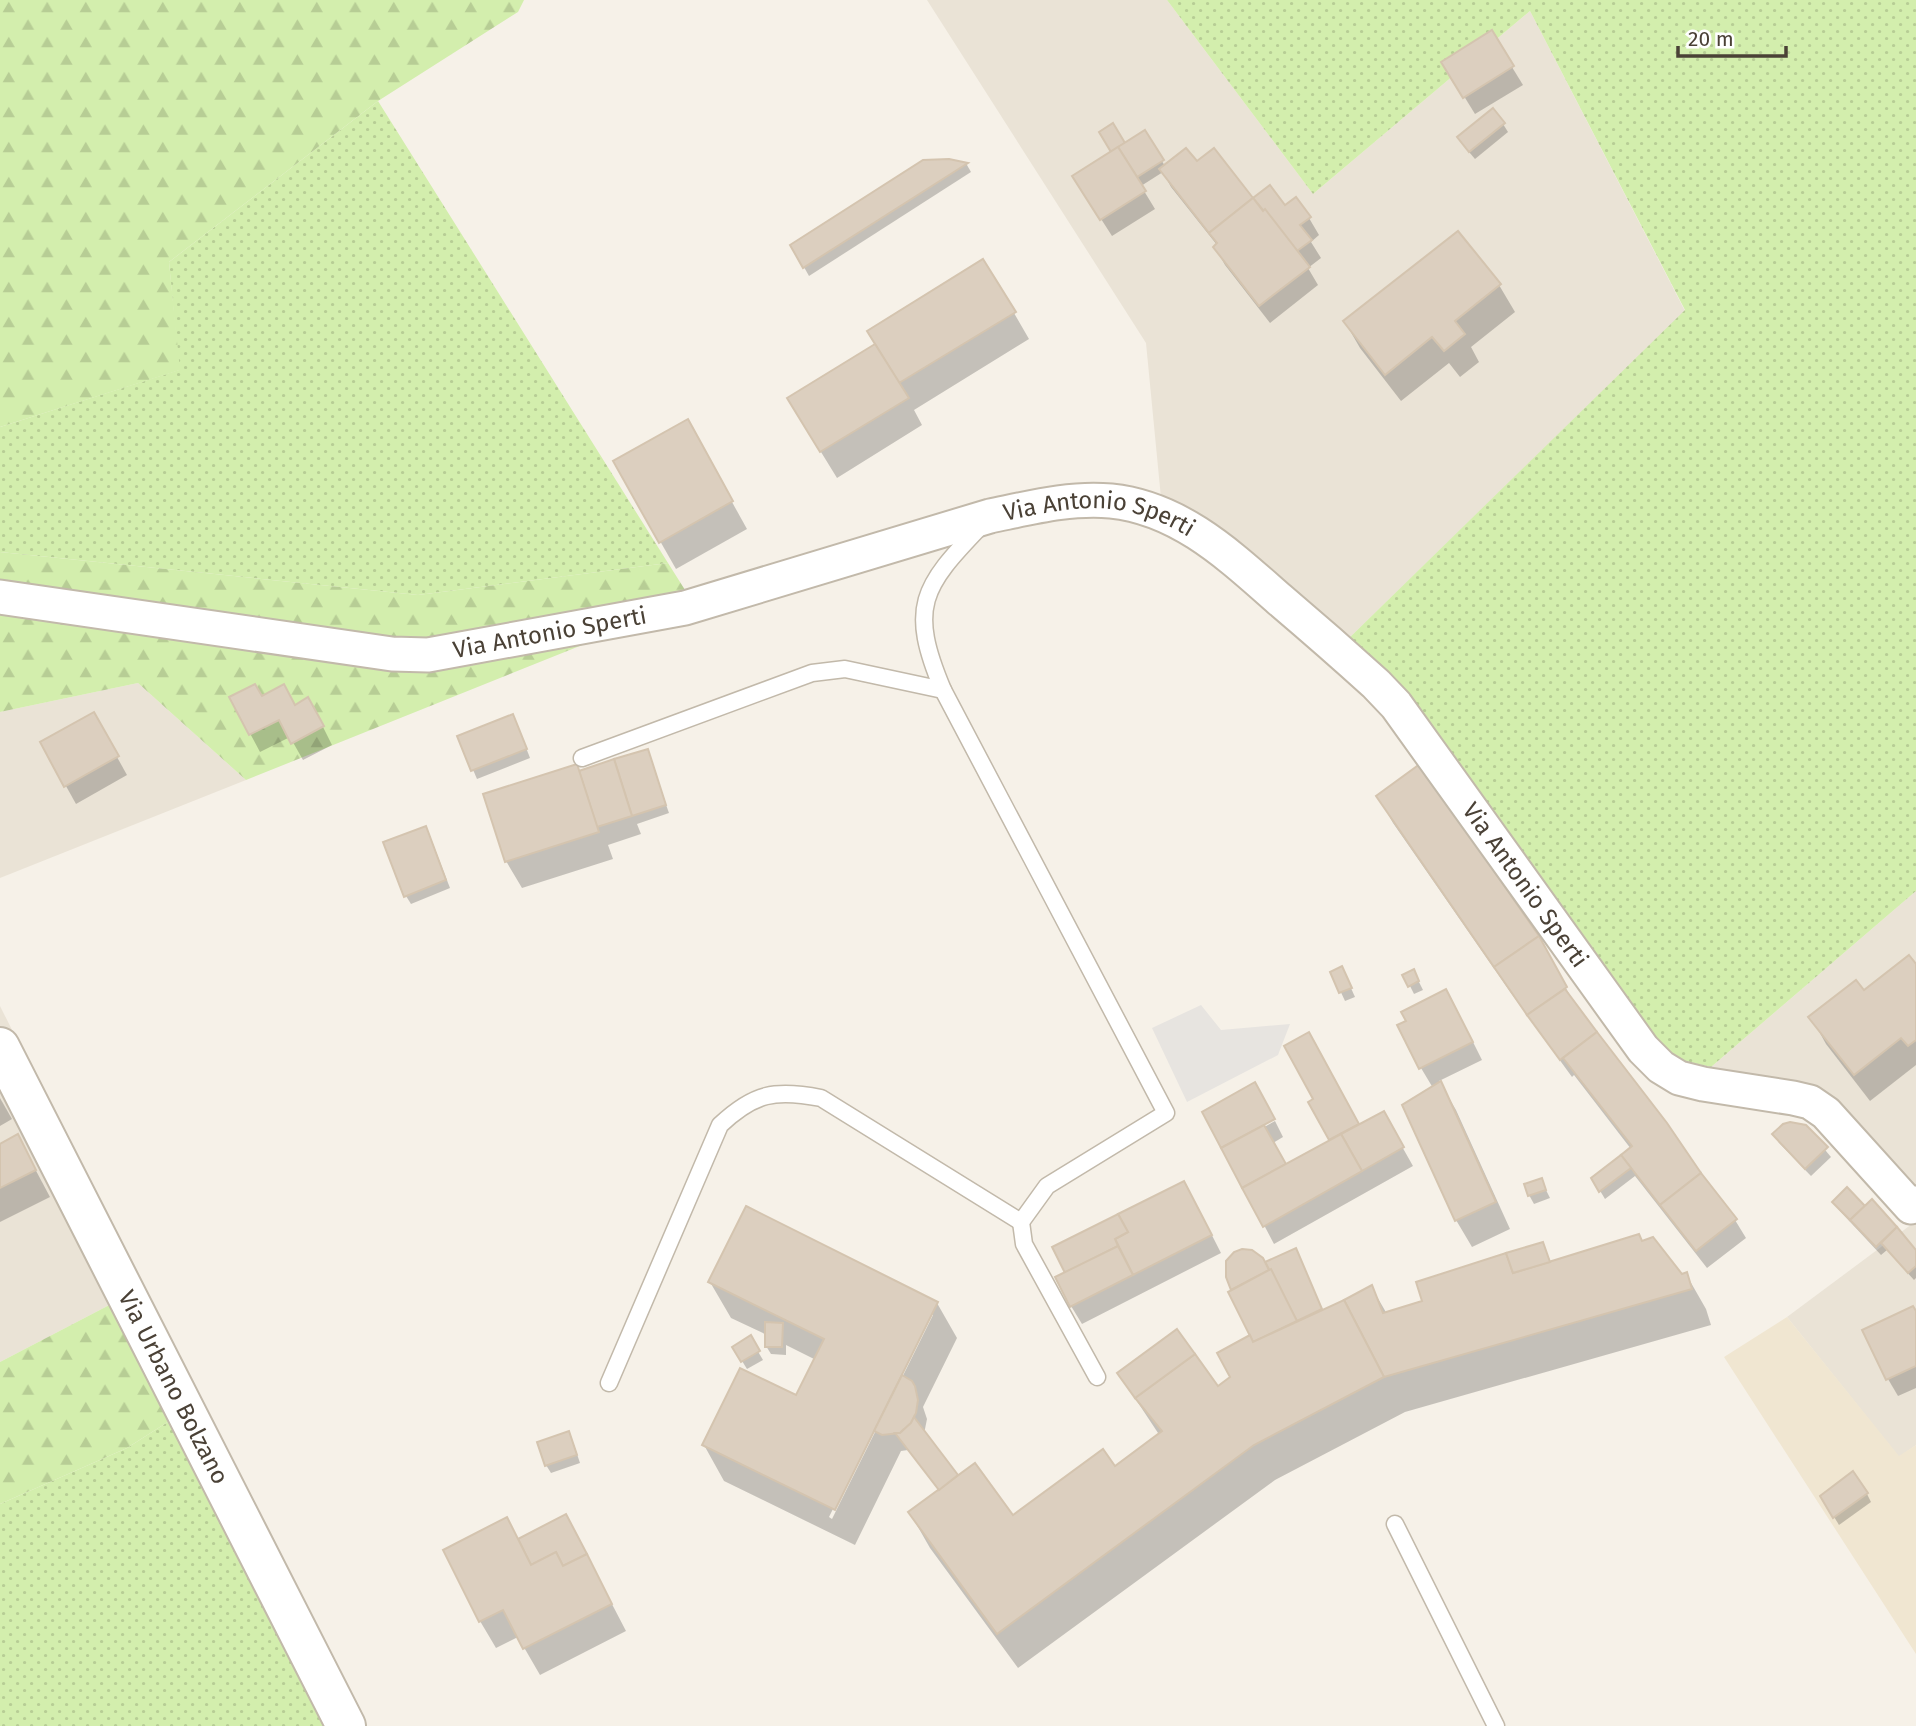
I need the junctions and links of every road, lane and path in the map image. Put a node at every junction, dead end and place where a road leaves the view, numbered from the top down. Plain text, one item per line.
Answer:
1 (990, 516) junction
2 (0, 597) edge
3 (943, 690) junction
4 (582, 758) dead end
5 (0, 1047) edge
6 (1914, 1208) edge
7 (1021, 1222) junction
8 (1097, 1377) dead end
9 (609, 1383) dead end
10 (1395, 1524) dead end
11 (346, 1726) edge
12 (1496, 1726) edge

1 - 2 street, Via Antonio Sperti
1 - 3 lane
1 - 6 street, Via Antonio Sperti
3 - 4 lane
3 - 7 lane
5 - 11 street, Via Urbano Bolzano
7 - 8 lane
7 - 9 lane
10 - 12 lane

